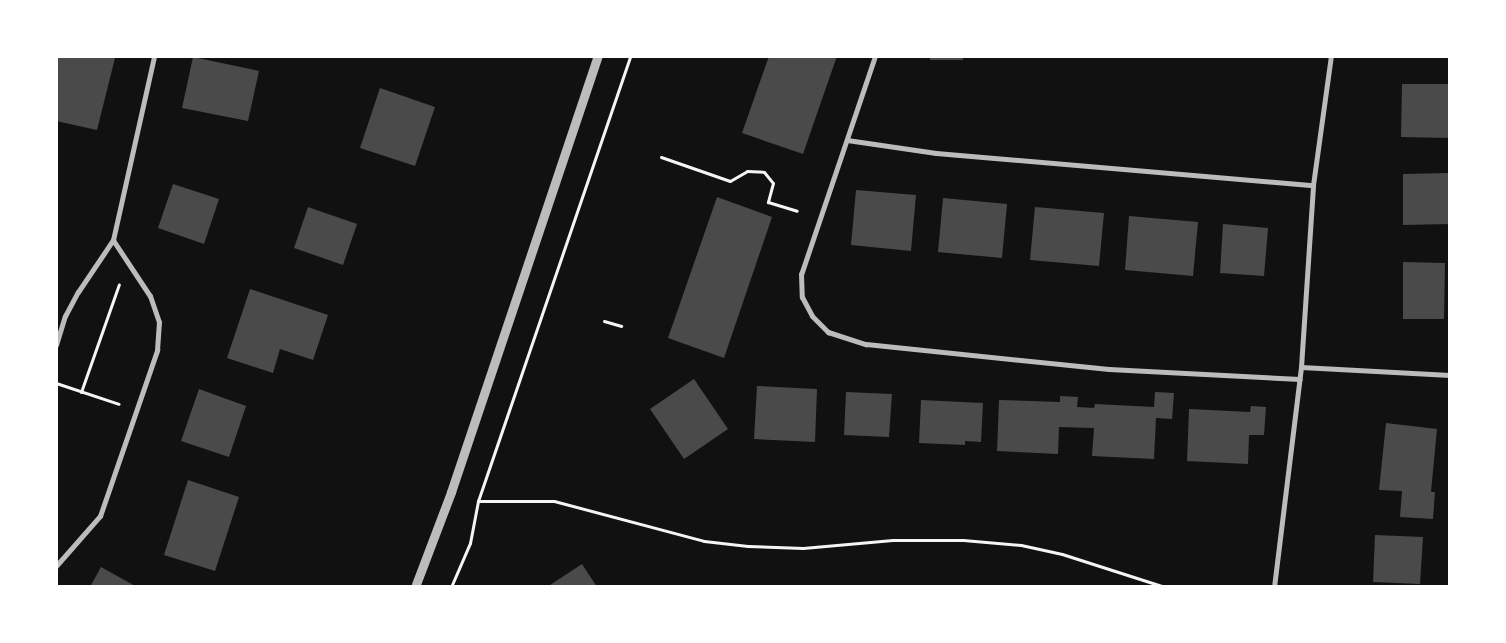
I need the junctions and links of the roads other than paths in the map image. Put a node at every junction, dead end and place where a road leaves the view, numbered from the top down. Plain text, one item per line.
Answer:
1 (154, 56) edge
2 (598, 56) edge
3 (875, 56) edge
4 (1331, 56) edge
5 (847, 140) junction
6 (1313, 185) junction
7 (113, 240) junction
8 (56, 345) edge
9 (1301, 367) junction
10 (1450, 375) edge
11 (1300, 379) junction
12 (56, 566) edge
13 (415, 587) edge
14 (1274, 587) edge

1 - 7 street
2 - 13 street
3 - 5 street
4 - 6 street
5 - 6 street
5 - 11 street
6 - 9 street
7 - 8 street
7 - 12 street
9 - 10 street
9 - 11 street
11 - 14 street

